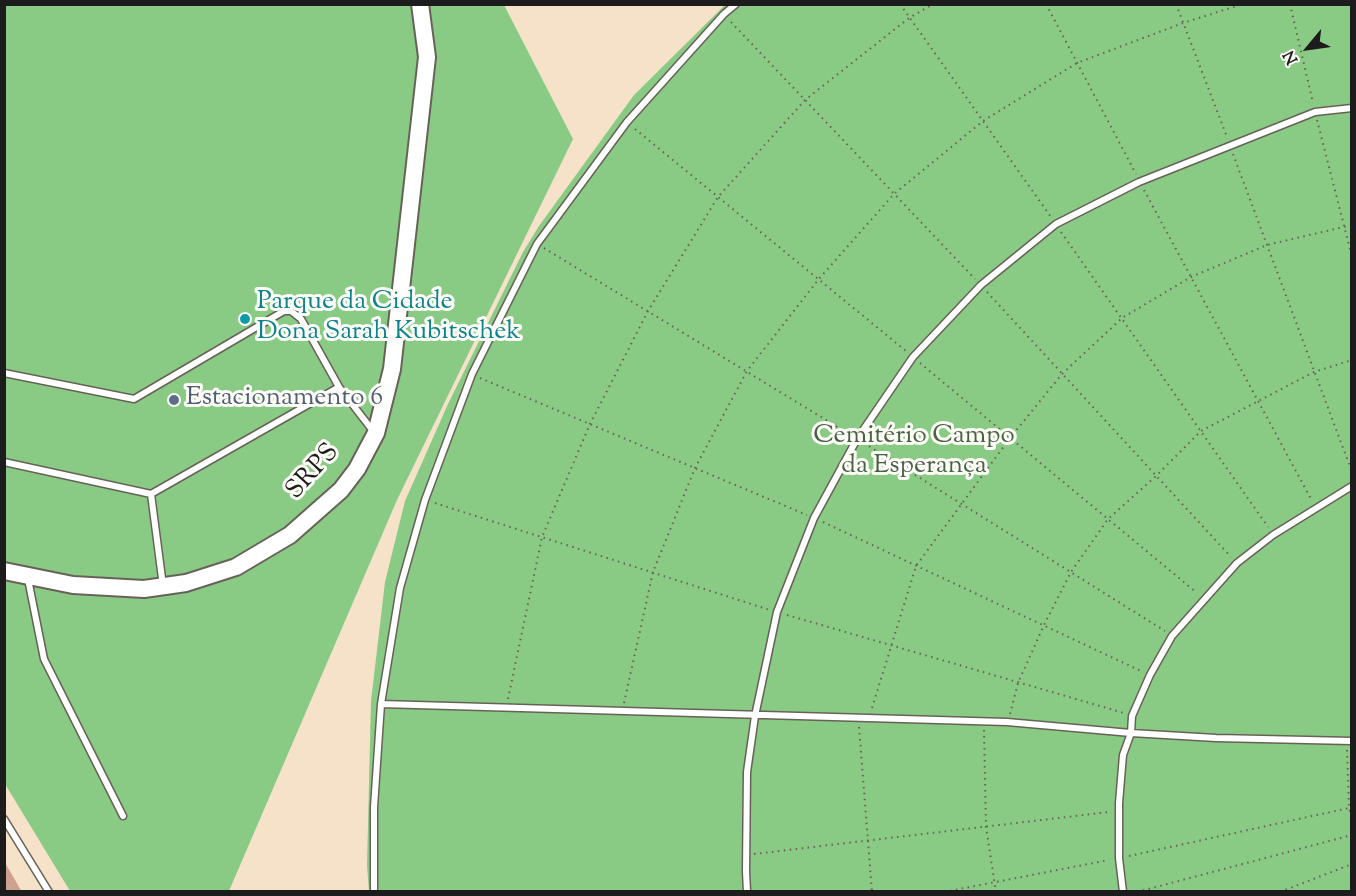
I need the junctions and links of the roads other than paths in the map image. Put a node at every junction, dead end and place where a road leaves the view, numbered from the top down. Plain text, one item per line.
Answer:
1 (420, 4) edge
2 (736, 4) edge
3 (1352, 108) edge
4 (4, 373) edge
5 (339, 387) junction
6 (376, 433) junction
7 (4, 462) edge
8 (1352, 486) edge
9 (151, 495) junction
10 (4, 571) edge
11 (27, 575) junction
12 (163, 587) junction
13 (381, 704) junction
14 (755, 716) junction
15 (1131, 733) junction
16 (1349, 740) edge
17 (123, 816) dead end
18 (4, 819) edge
19 (50, 891) edge
20 (374, 891) edge
21 (747, 891) edge
22 (1123, 891) edge

1 - 6 main road, SRPS
2 - 13 lane
3 - 14 lane
4 - 5 lane
5 - 6 lane
5 - 9 lane
6 - 12 main road, SRPS
7 - 9 lane
8 - 15 lane
9 - 12 lane
10 - 11 main road, SRPS
11 - 12 main road, SRPS
11 - 17 lane
13 - 14 lane
13 - 20 lane
14 - 15 lane
14 - 21 lane
15 - 16 lane
15 - 22 lane
18 - 19 lane

